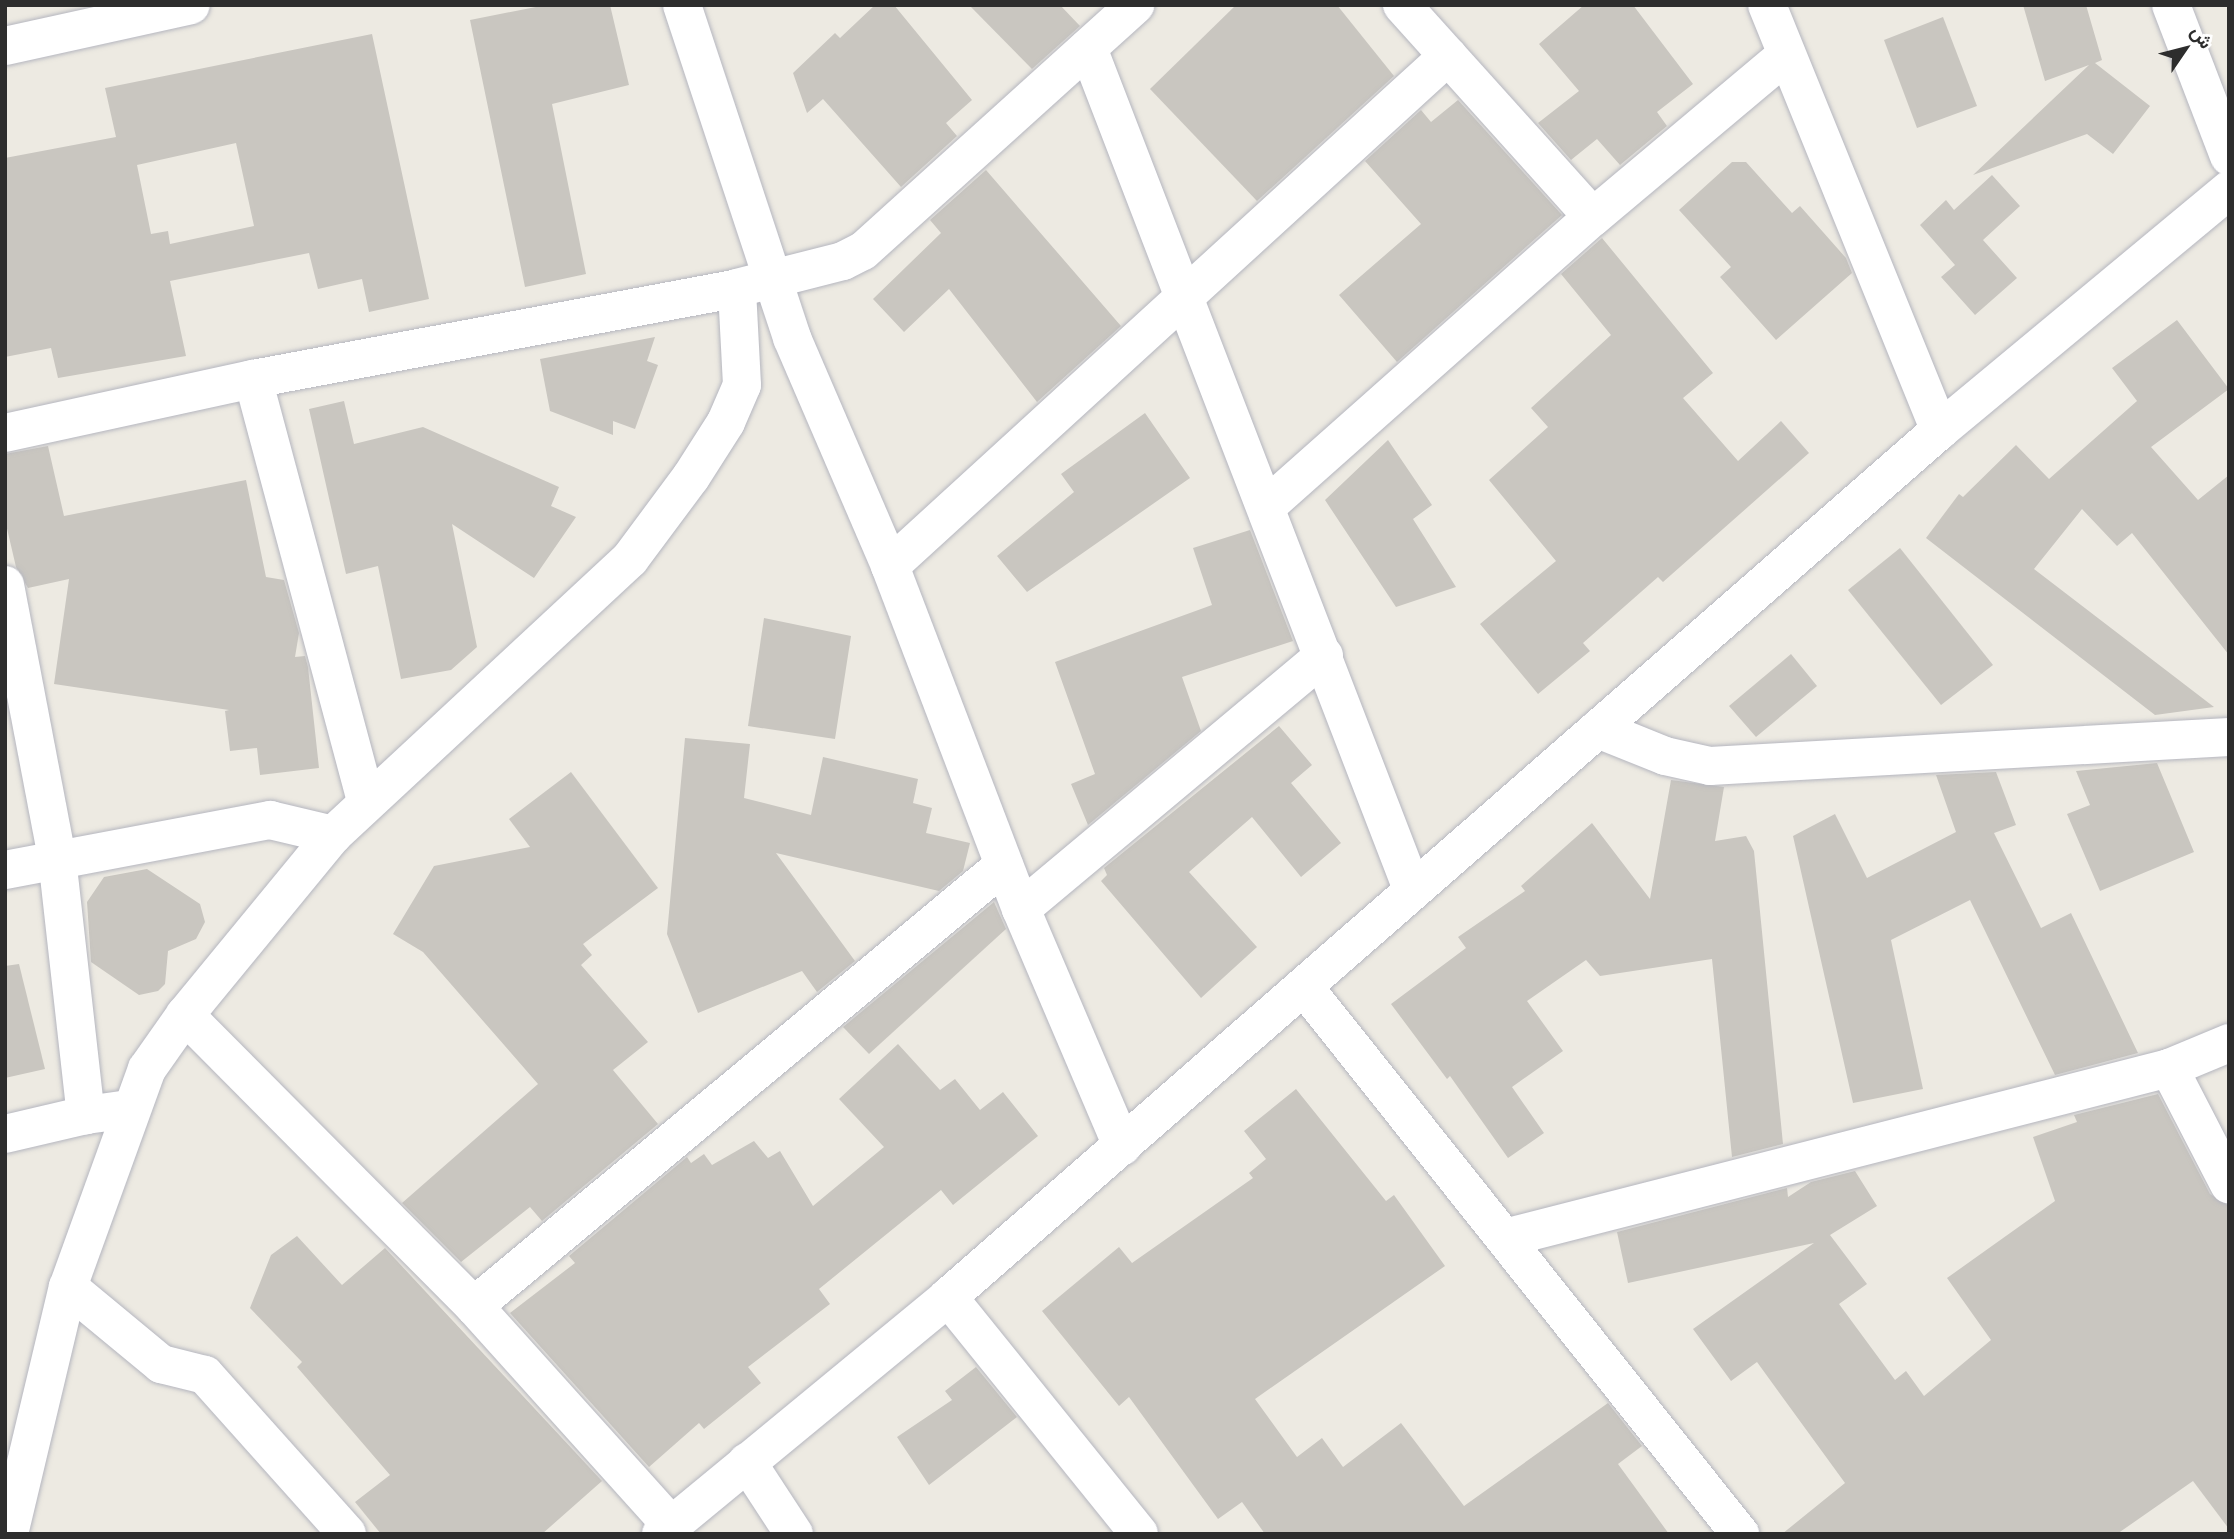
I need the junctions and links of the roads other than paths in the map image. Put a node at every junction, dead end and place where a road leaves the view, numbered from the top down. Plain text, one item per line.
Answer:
1 (191, 5) edge
2 (682, 5) edge
3 (1135, 5) edge
4 (1402, 5) edge
5 (1768, 5) edge
6 (2171, 5) edge
7 (5, 46) edge
8 (1088, 48) junction
9 (1786, 55) junction
10 (1448, 56) junction
11 (2229, 156) edge
12 (2229, 190) edge
13 (1593, 217) junction
14 (754, 284) junction
15 (1183, 298) junction
16 (253, 379) junction
17 (1940, 430) junction
18 (5, 433) edge
19 (1267, 506) junction
20 (890, 566) junction
21 (5, 584) edge
22 (1324, 656) junction
23 (1598, 729) junction
24 (2229, 737) edge
25 (366, 800) junction
26 (333, 835) junction
27 (57, 858) junction
28 (1004, 865) junction
29 (5, 870) edge
30 (1412, 889) junction
31 (1021, 909) junction
32 (1304, 987) junction
33 (185, 1015) junction
34 (2229, 1043) edge
35 (2169, 1068) junction
36 (129, 1108) junction
37 (86, 1115) junction
38 (5, 1134) edge
39 (1122, 1146) junction
40 (2229, 1184) edge
41 (1505, 1238) junction
42 (68, 1287) junction
43 (948, 1297) junction
44 (474, 1306) junction
45 (747, 1462) junction
46 (666, 1529) edge
47 (9, 1534) edge
48 (346, 1534) edge
49 (794, 1534) edge
50 (1139, 1534) edge
51 (1740, 1534) edge

1 - 7 street
2 - 14 street
3 - 8 street
4 - 10 street
5 - 9 street
6 - 11 street
8 - 14 street
8 - 15 street
9 - 13 street
9 - 17 street
10 - 13 street
10 - 15 street
12 - 17 street
13 - 19 street
14 - 16 street
14 - 20 street
14 - 25 street
15 - 19 street
15 - 20 street
16 - 18 street
16 - 25 street
17 - 23 street
19 - 22 street
20 - 28 street
21 - 27 street
22 - 30 street
22 - 31 street
23 - 24 street
23 - 30 street
25 - 26 street
26 - 27 street
26 - 33 street
27 - 29 street
27 - 37 street
28 - 31 street
28 - 44 street
30 - 32 street
31 - 39 street
32 - 39 street
32 - 41 street
33 - 36 street
33 - 44 street
34 - 35 street
35 - 40 street
35 - 41 street
36 - 37 street
36 - 42 street
37 - 38 street
39 - 43 street
41 - 51 street
42 - 47 street
42 - 48 street
43 - 45 street
43 - 50 street
44 - 46 street
45 - 46 street
45 - 49 street

